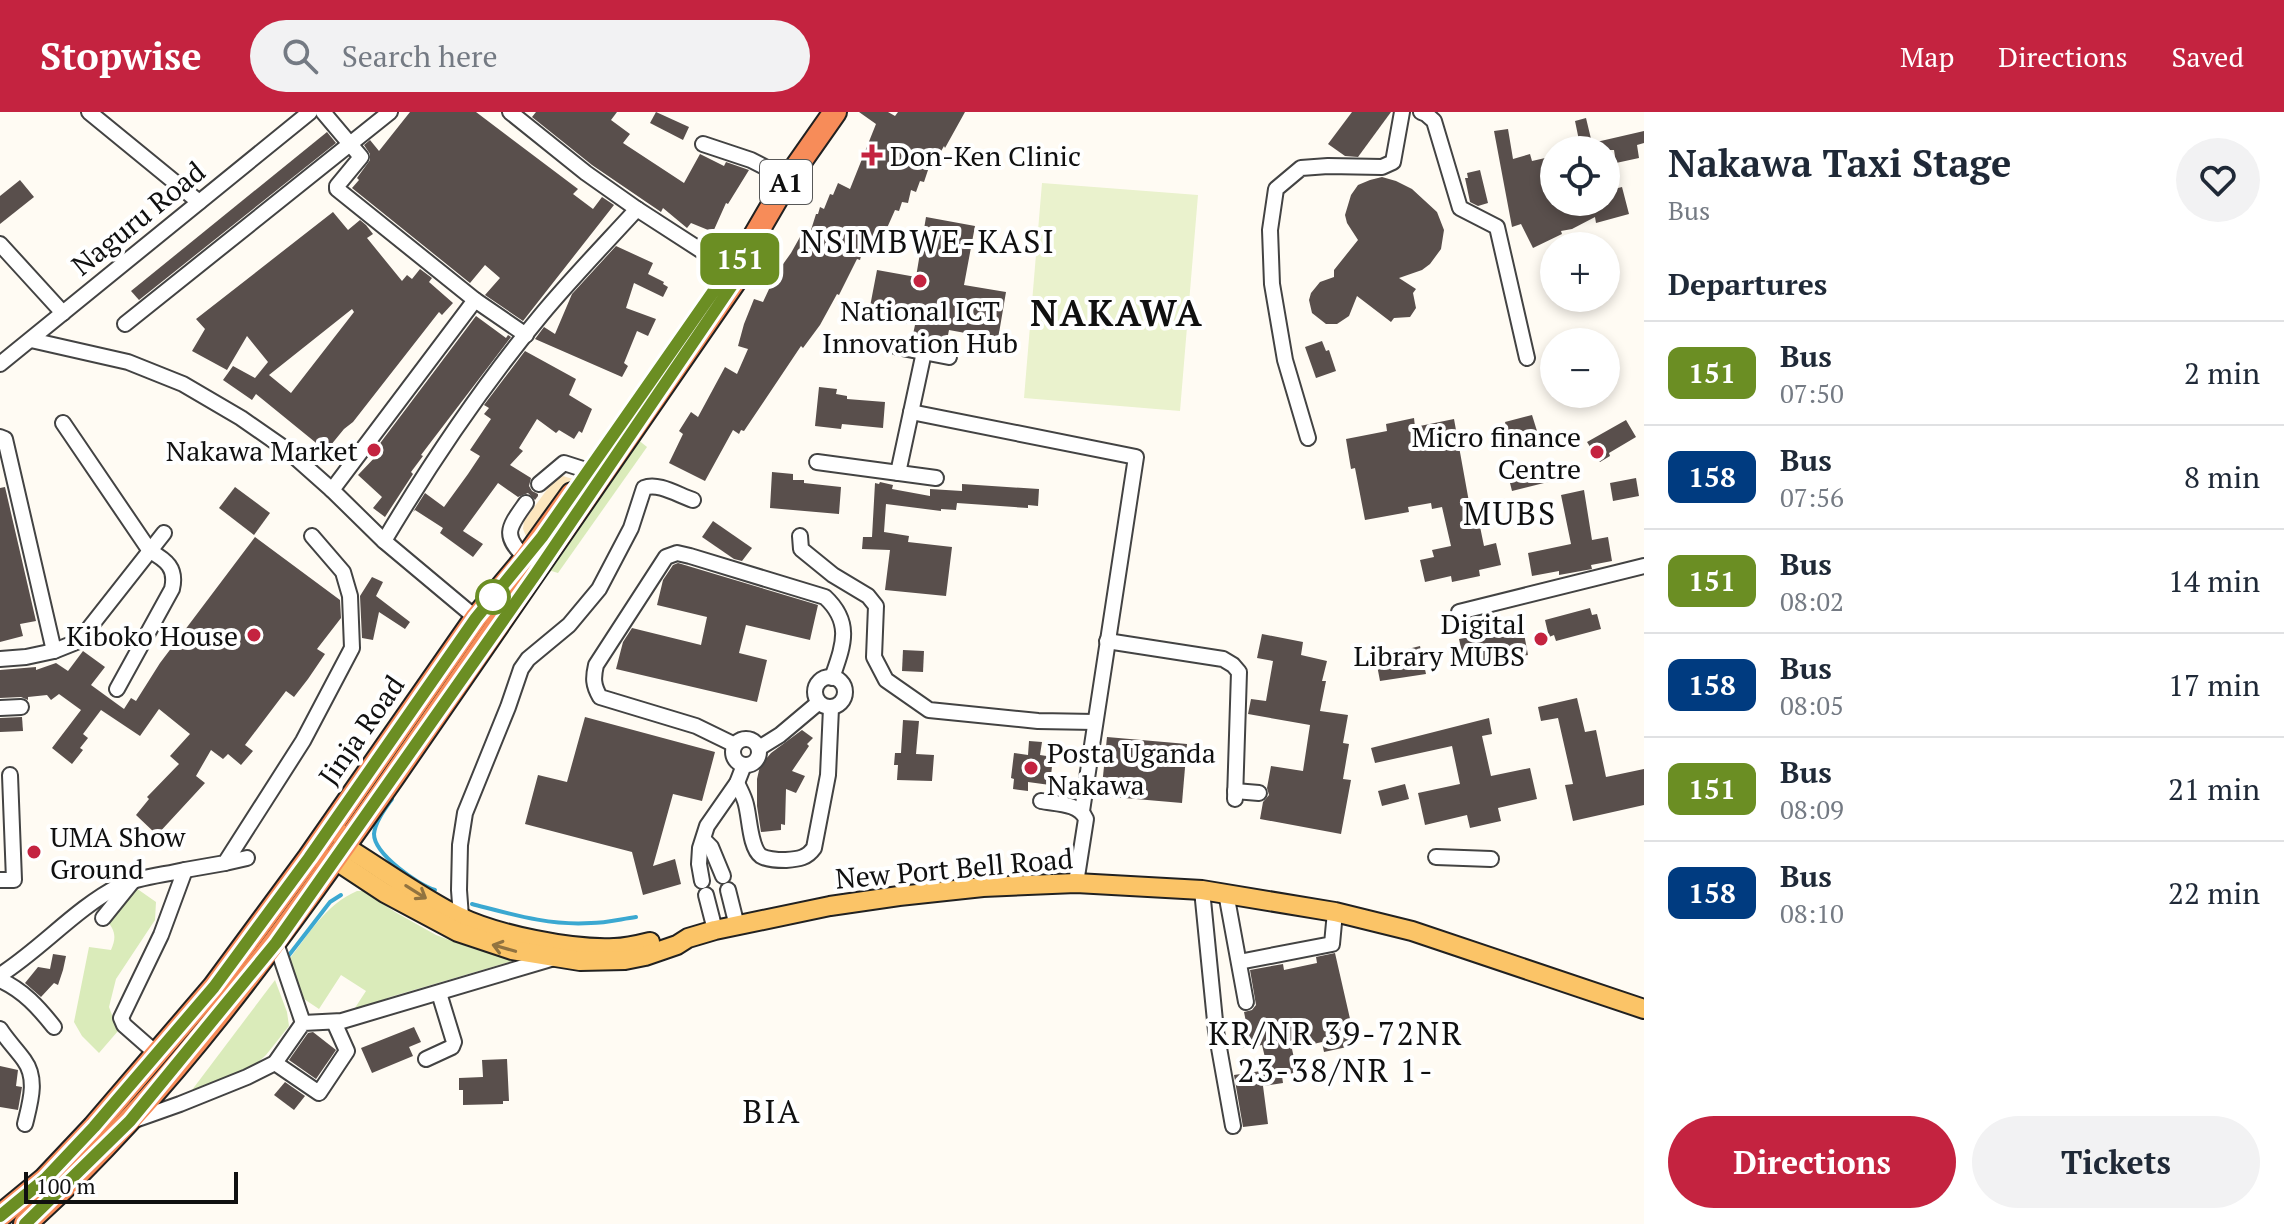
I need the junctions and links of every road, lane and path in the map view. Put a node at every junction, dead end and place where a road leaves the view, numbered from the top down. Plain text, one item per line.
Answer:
1 (89, 112) edge
2 (310, 112) edge
3 (323, 112) edge
4 (390, 112) edge
5 (510, 112) edge
6 (835, 112) edge
7 (1402, 112) edge
8 (1421, 112) edge
9 (703, 144) dead end
10 (350, 145) junction
11 (788, 179) junction
12 (199, 202) junction
13 (637, 209) junction
14 (0, 244) edge
15 (737, 267) junction
16 (475, 300) junction
17 (63, 313) junction
18 (125, 324) dead end
19 (526, 335) junction
20 (31, 340) junction
21 (897, 347) dead end
22 (924, 352) junction
23 (949, 357) dead end
24 (1527, 358) dead end
25 (0, 364) edge
26 (911, 412) junction
27 (63, 423) dead end
28 (0, 437) edge
29 (1308, 438) dead end
30 (817, 462) dead end
31 (589, 471) junction
32 (898, 473) junction
33 (936, 478) dead end
34 (332, 490) junction
35 (693, 500) dead end
36 (164, 533) dead end
37 (312, 536) dead end
38 (800, 536) dead end
39 (384, 541) junction
40 (150, 551) junction
41 (526, 558) junction
42 (1644, 566) edge
43 (1459, 612) dead end
44 (476, 618) junction
45 (1107, 641) junction
46 (54, 651) junction
47 (0, 659) edge
48 (832, 678) junction
49 (117, 689) dead end
50 (824, 705) junction
51 (21, 707) dead end
52 (0, 708) edge
53 (1095, 722) junction
54 (735, 745) junction
55 (759, 748) junction
56 (744, 765) junction
57 (10, 775) dead end
58 (737, 783) junction
59 (1259, 793) dead end
60 (1041, 801) dead end
61 (1082, 811) junction
62 (335, 818) junction
63 (704, 840) junction
64 (344, 855) junction
65 (1436, 857) dead end
66 (247, 858) dead end
67 (309, 858) junction
68 (1491, 859) dead end
69 (225, 863) junction
70 (185, 870) junction
71 (0, 880) edge
72 (132, 882) junction
73 (1076, 883) junction
74 (1202, 890) junction
75 (1226, 893) junction
76 (1335, 912) junction
77 (461, 917) junction
78 (103, 918) dead end
79 (737, 926) junction
80 (715, 930) junction
81 (688, 938) junction
82 (276, 943) junction
83 (555, 958) junction
84 (1239, 962) junction
85 (0, 978) edge
86 (439, 993) junction
87 (1246, 1002) dead end
88 (1644, 1009) edge
89 (334, 1022) junction
90 (303, 1023) junction
91 (54, 1027) dead end
92 (0, 1029) edge
93 (157, 1054) junction
94 (426, 1059) dead end
95 (275, 1063) junction
96 (130, 1121) junction
97 (25, 1124) dead end
98 (1233, 1126) dead end
99 (0, 1216) edge
100 (25, 1224) edge

1 - 12 street
2 - 12 street, Naguru Road
3 - 10 street
4 - 10 street
5 - 13 street
6 - 11 highway, Jinja Road / A1
7 - 29 street
8 - 24 street
9 - 11 street
10 - 16 street
10 - 18 street
11 - 15 highway, Jinja Road / A1
12 - 17 street, Naguru Road
13 - 15 street
13 - 19 street
14 - 17 street
15 - 31 highway, Jinja Road / A1
15 - 64 highway, Jinja Road / A1
16 - 19 street
16 - 34 street
17 - 20 street, Naguru Road
19 - 39 street
20 - 25 street, Naguru Road
20 - 34 street
21 - 22 street
22 - 23 street
22 - 26 street
26 - 32 street
26 - 45 street
27 - 40 street
28 - 46 street
30 - 32 street
31 - 41 highway, Jinja Road / A1
31 - 41 street
32 - 33 street
34 - 39 street
35 - 77 street
36 - 40 street
37 - 69 street
38 - 53 street
39 - 44 street
40 - 46 street
40 - 49 street
41 - 44 highway, Jinja Road / A1
42 - 43 street
44 - 62 highway, Jinja Road / A1
45 - 53 street
45 - 59 street
46 - 47 street
48 - 50 street
48 - 50 street
48 - 54 street
50 - 55 street
50 - 58 street
51 - 52 street
53 - 61 street
54 - 55 street
54 - 56 street
55 - 56 street
56 - 58 street
57 - 71 street
58 - 63 street
60 - 61 street
61 - 73 street
62 - 64 main road
62 - 67 highway, Jinja Road / A1
63 - 79 street
63 - 80 street
64 - 67 main road
64 -> 77 main road, New Port Bell Road
64 - 82 highway, Jinja Road / A1
83 -> 64 main road, New Port Bell Road
65 - 68 street
66 - 69 street
67 - 93 highway, Jinja Road / A1
69 - 70 street
70 - 72 street
70 - 93 street
72 - 78 street
72 - 85 street
73 - 74 main road, New Port Bell Road
73 - 79 main road, New Port Bell Road
74 - 75 main road, New Port Bell Road
74 - 98 street
75 - 76 main road, New Port Bell Road
75 - 84 street
76 - 84 street
76 - 88 main road, New Port Bell Road
77 - 81 main road, New Port Bell Road
79 - 80 main road, New Port Bell Road
80 - 81 main road, New Port Bell Road
81 - 83 main road, New Port Bell Road
82 - 90 street
82 - 96 highway, Jinja Road / A1
83 - 86 street
84 - 87 street
85 - 91 street
86 - 89 street
86 - 94 street
89 - 90 street
89 - 95 street
90 - 95 street
92 - 97 street
93 - 99 highway, Jinja Road / A1
95 - 96 street
96 - 100 highway, Jinja Road / A1

